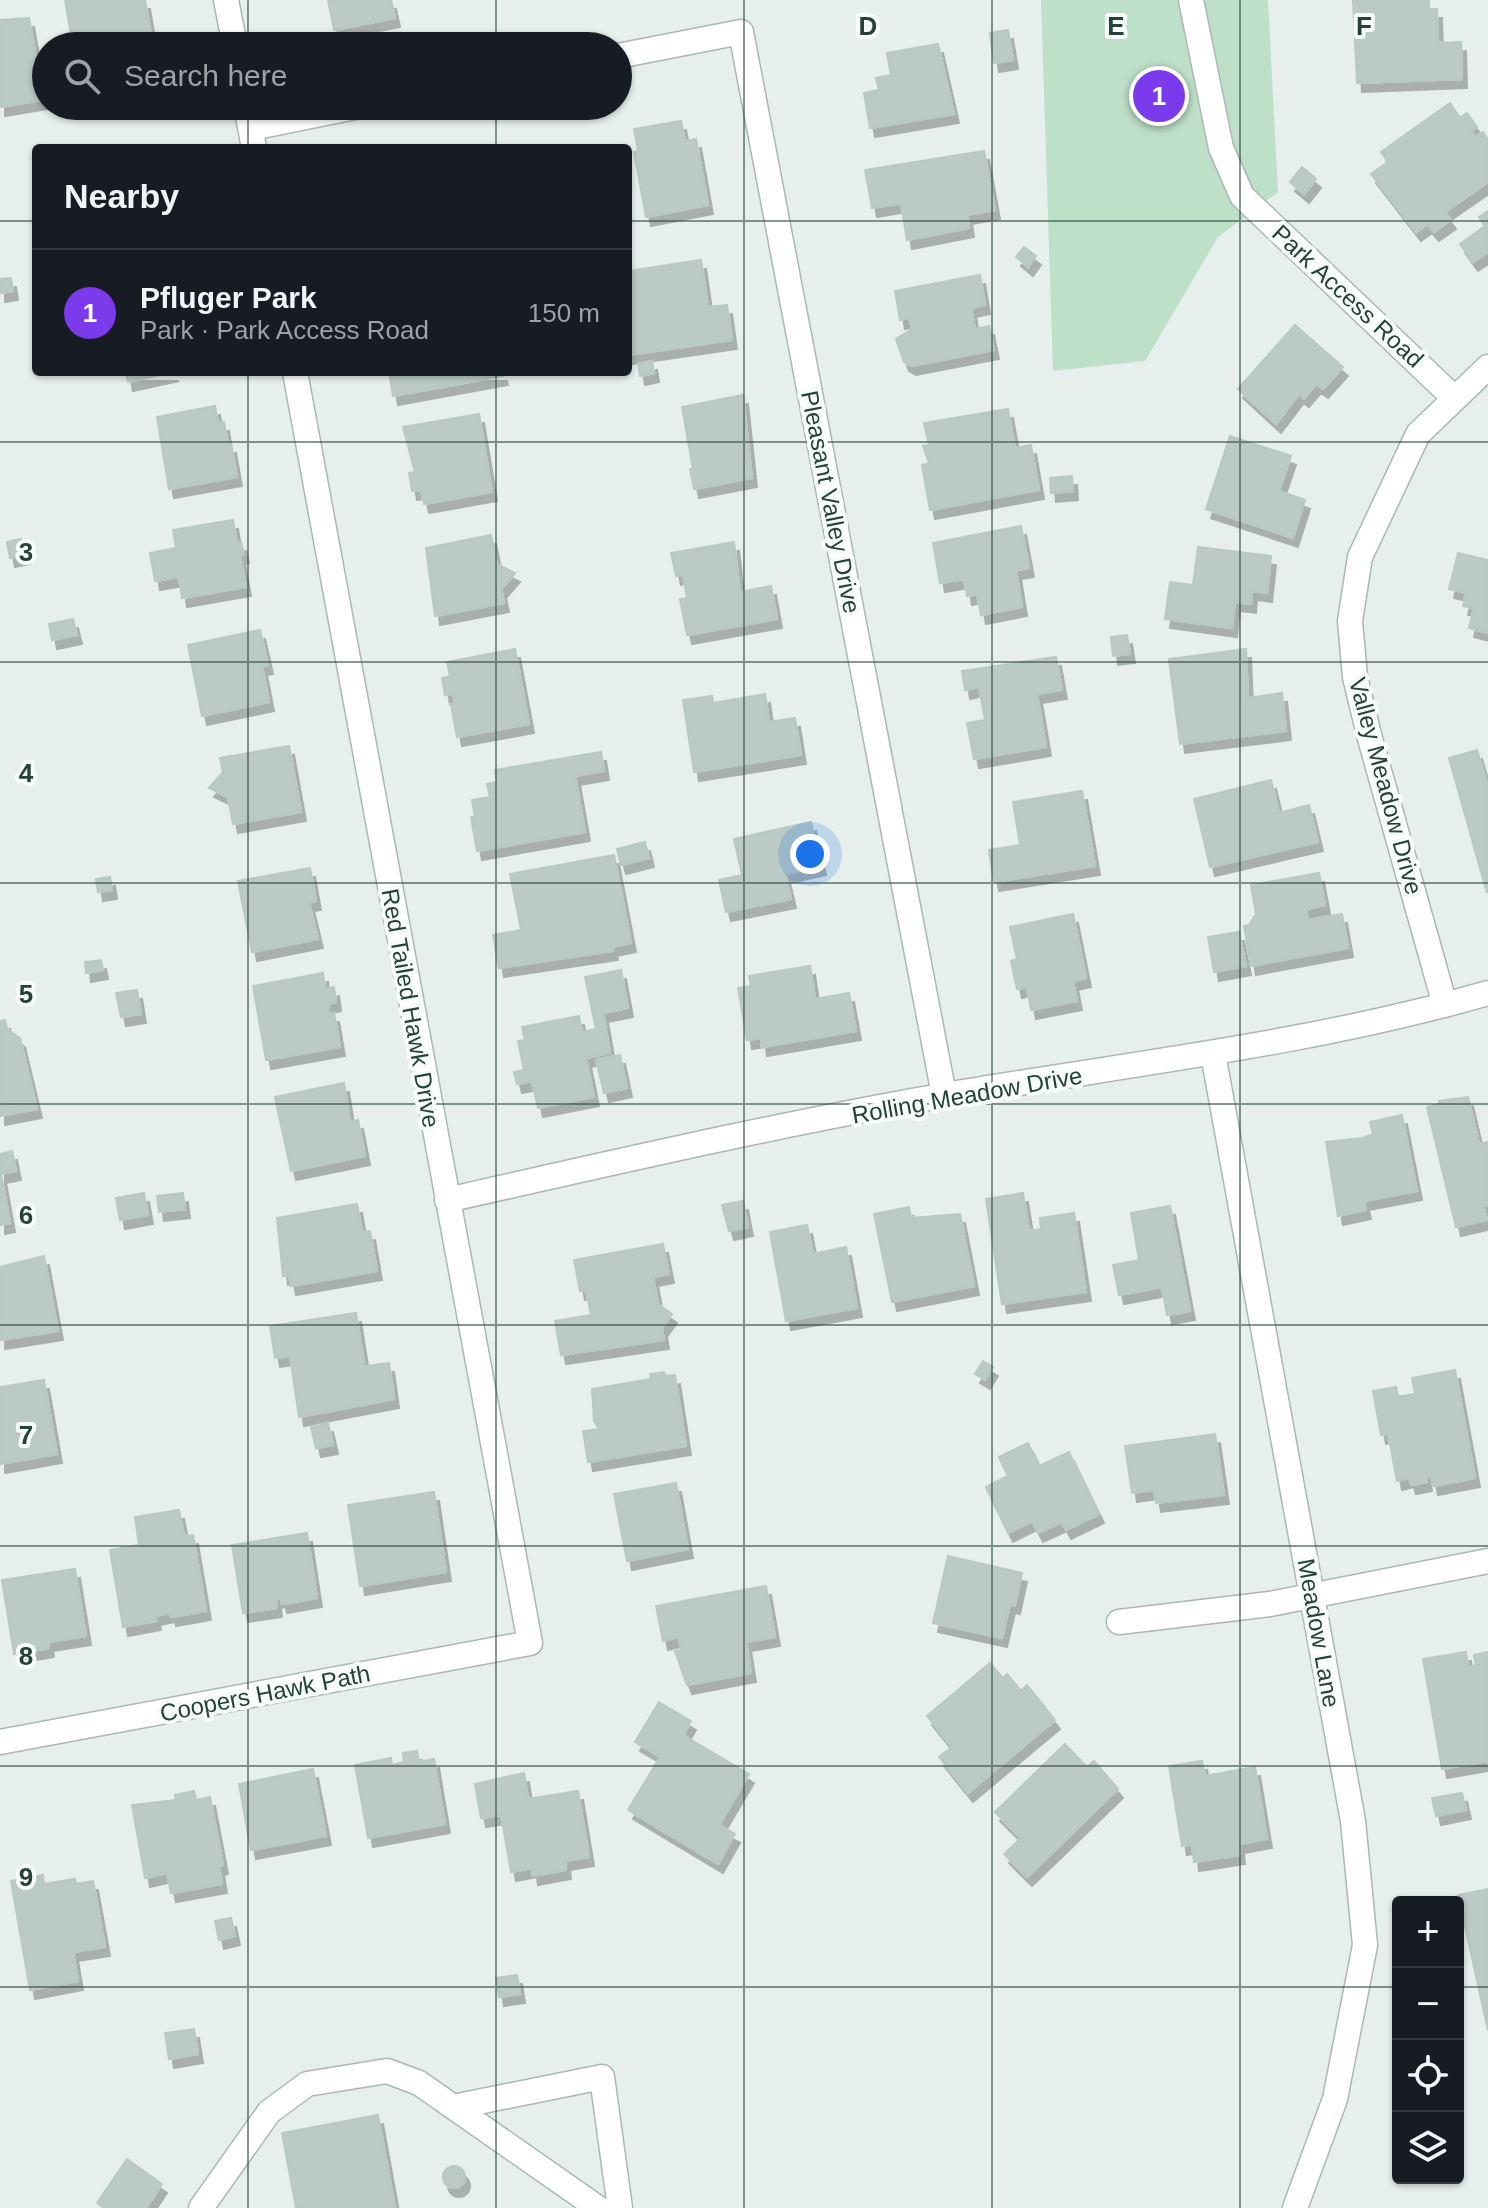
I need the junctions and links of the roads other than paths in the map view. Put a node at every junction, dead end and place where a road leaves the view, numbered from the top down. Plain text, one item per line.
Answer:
1 (226, 0) edge
2 (1191, 0) edge
3 (232, 32) edge
4 (632, 53) edge
5 (287, 120) edge
6 (250, 127) edge
7 (1488, 367) edge
8 (296, 376) edge
9 (1453, 397) junction
10 (1488, 993) edge
11 (1445, 1005) junction
12 (1213, 1054) junction
13 (944, 1095) junction
14 (447, 1200) junction
15 (1488, 1561) edge
16 (1313, 1597) junction
17 (1119, 1622) dead end
18 (530, 1643) joint
19 (0, 1742) edge
20 (453, 2107) junction
21 (201, 2208) edge
22 (598, 2208) edge
23 (620, 2208) edge
24 (1295, 2208) edge

1 - 3 street
2 - 9 street, Park Access Road
4 - 13 street, Pleasant Valley Drive
5 - 6 street
7 - 9 street, Valley Meadow Drive
8 - 14 street, Red Tailed Hawk Drive
9 - 11 street, Valley Meadow Drive
10 - 11 street, Rolling Meadow Drive
11 - 12 street, Rolling Meadow Drive
12 - 13 street, Rolling Meadow Drive
12 - 16 street, Meadow Lane
13 - 14 street, Rolling Meadow Drive
14 - 18 street, Red Tailed Hawk Drive
15 - 16 street
16 - 17 street
16 - 24 street, Meadow Lane
18 - 19 street, Coopers Hawk Path
20 - 21 street
20 - 22 street
20 - 23 street

